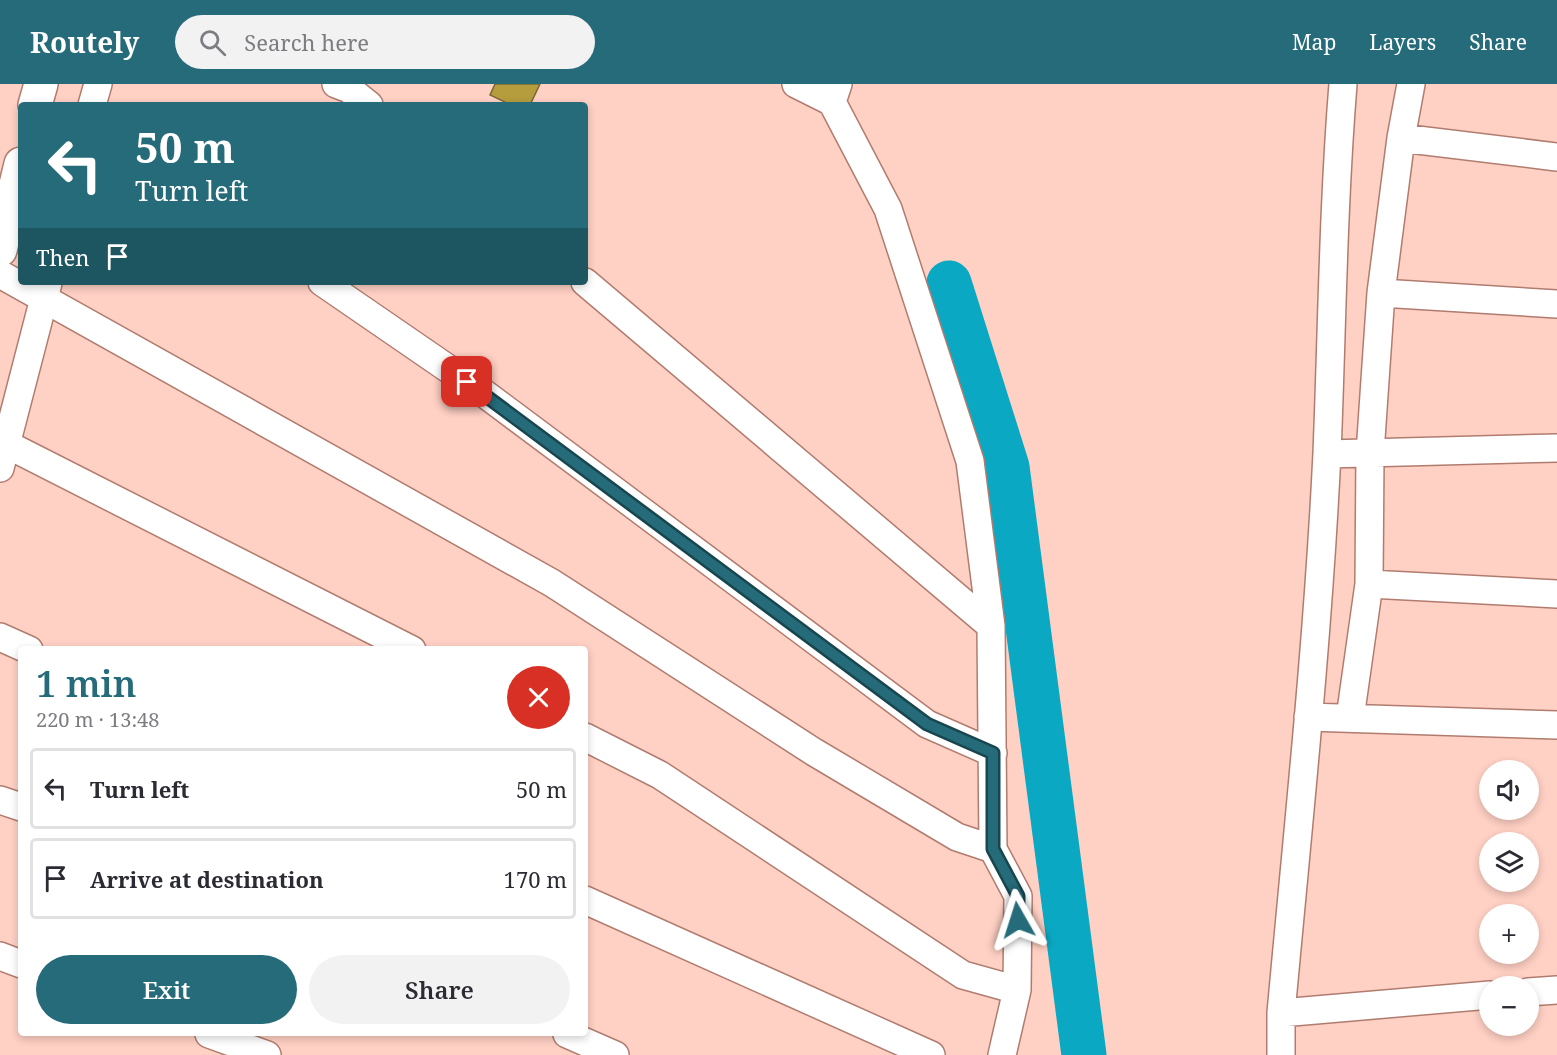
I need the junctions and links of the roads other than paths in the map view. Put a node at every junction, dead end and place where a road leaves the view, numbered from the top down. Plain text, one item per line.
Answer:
1 (40, 84) edge
2 (98, 84) edge
3 (336, 84) edge
4 (796, 84) edge
5 (1342, 84) edge
6 (1411, 84) edge
7 (835, 93) edge
8 (37, 102) edge
9 (93, 102) edge
10 (365, 102) edge
11 (1401, 138) junction
12 (1557, 157) edge
13 (18, 170) edge
14 (6, 195) edge
15 (0, 250) edge
16 (0, 274) edge
17 (18, 280) edge
18 (32, 285) edge
19 (326, 285) edge
20 (588, 285) edge
21 (46, 290) edge
22 (1381, 294) junction
23 (1557, 304) edge
24 (1557, 448) edge
25 (1370, 453) junction
26 (1327, 454) junction
27 (3, 456) edge
28 (1369, 584) junction
29 (1557, 594) edge
30 (991, 626) junction
31 (0, 637) edge
32 (19, 646) edge
33 (404, 646) edge
34 (1308, 717) junction
35 (1350, 718) junction
36 (1557, 725) edge
37 (588, 739) edge
38 (993, 753) junction
39 (0, 800) edge
40 (18, 806) edge
41 (993, 849) junction
42 (588, 901) edge
43 (0, 956) edge
44 (18, 963) edge
45 (1017, 990) junction
46 (1557, 990) edge
47 (1539, 991) edge
48 (1479, 996) edge
49 (1281, 1013) junction
50 (215, 1036) edge
51 (572, 1036) edge
52 (267, 1055) edge
53 (615, 1055) edge
54 (931, 1055) edge
55 (1002, 1055) edge
56 (1281, 1055) edge

1 - 8 street
2 - 9 street
3 - 10 street
4 - 7 street
5 - 26 street
6 - 11 street
7 - 30 street
11 - 12 street
11 - 22 street
13 - 14 street
14 - 15 street
16 - 17 street
18 - 21 street
19 - 38 street
20 - 30 street
21 - 27 street
21 - 41 street
22 - 23 street
22 - 25 street
24 - 25 street
25 - 26 street
25 - 28 street
26 - 34 street
27 - 33 street
28 - 29 street
28 - 35 street
30 - 38 street
31 - 32 street
34 - 35 street
34 - 49 street
35 - 36 street
37 - 45 street
38 - 41 street
39 - 40 street
41 - 45 street
42 - 54 street
43 - 44 street
45 - 55 street
46 - 47 street
48 - 49 street
49 - 56 street
50 - 52 street
51 - 53 street

